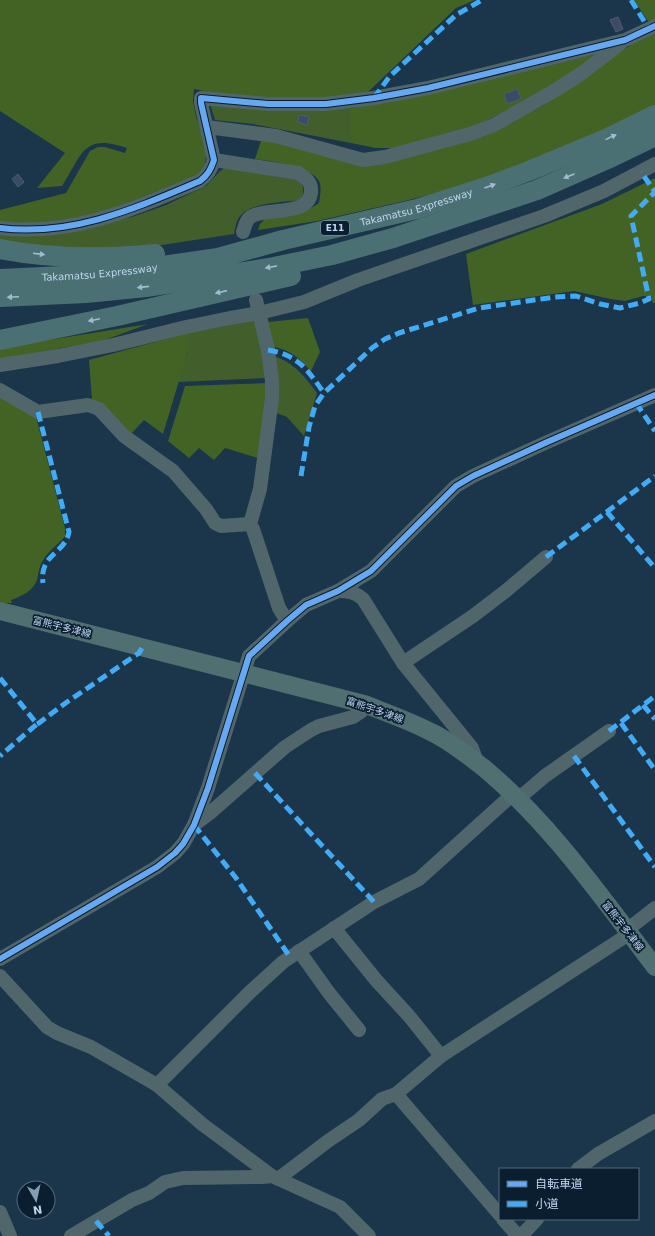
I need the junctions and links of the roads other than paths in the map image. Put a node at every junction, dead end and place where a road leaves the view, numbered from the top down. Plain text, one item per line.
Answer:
1 (655, 26) edge
2 (625, 40) junction
3 (655, 115) edge
4 (208, 127) junction
5 (655, 136) edge
6 (214, 160) junction
7 (655, 164) edge
8 (537, 190) junction
9 (0, 228) edge
10 (243, 232) dead end
11 (282, 240) junction
12 (0, 249) edge
13 (0, 279) edge
14 (0, 297) edge
15 (257, 307) junction
16 (0, 340) edge
17 (0, 365) edge
18 (0, 390) edge
19 (655, 395) edge
20 (250, 524) junction
21 (546, 557) dead end
22 (338, 591) junction
23 (0, 611) edge
24 (287, 621) junction
25 (403, 663) junction
26 (244, 674) junction
27 (364, 704) junction
28 (610, 731) dead end
29 (477, 763) junction
30 (516, 796) junction
31 (194, 826) junction
32 (655, 908) edge
33 (334, 928) junction
34 (628, 932) junction
35 (299, 951) junction
36 (0, 959) edge
37 (655, 967) edge
38 (0, 976) edge
39 (359, 1030) dead end
40 (441, 1056) junction
41 (157, 1084) junction
42 (396, 1094) junction
43 (655, 1121) edge
44 (579, 1168) edge
45 (275, 1178) junction
46 (0, 1212) edge
47 (499, 1214) edge
48 (504, 1220) edge
49 (537, 1220) edge
50 (10, 1236) edge
51 (71, 1236) edge
52 (369, 1236) edge
53 (519, 1236) edge

1 - 2 street
2 - 4 street
2 - 4 street
11 -> 3 highway, Takamatsu Expressway / E11
4 - 6 street
5 -> 8 highway, Takamatsu Expressway / E11
6 - 9 street
6 - 10 street
7 - 15 street
8 -> 14 highway, Takamatsu Expressway / E11
8 -> 16 highway
12 -> 11 highway
11 - 13 highway, Takamatsu Expressway / E11
15 - 17 street
15 - 20 street
18 - 20 street
19 - 22 street
20 - 24 street
21 - 25 street
22 - 24 street
22 - 25 street
23 - 26 main road, 富熊宇多津線
24 - 26 street
25 - 29 street
26 - 27 main road, 富熊宇多津線
26 - 31 street
27 - 29 main road, 富熊宇多津線
27 - 31 street
28 - 30 street
29 - 30 main road, 富熊宇多津線
30 - 33 street
30 - 34 main road, 富熊宇多津線
31 - 36 street
32 - 34 street
33 - 35 street
33 - 40 street
34 - 37 main road, 富熊宇多津線
34 - 40 street
35 - 39 street
35 - 41 street
38 - 41 street
40 - 42 street
41 - 45 street
42 - 45 street
42 - 47 street
43 - 44 street
45 - 51 street
45 - 52 street
46 - 50 street
48 - 53 street
49 - 53 street

